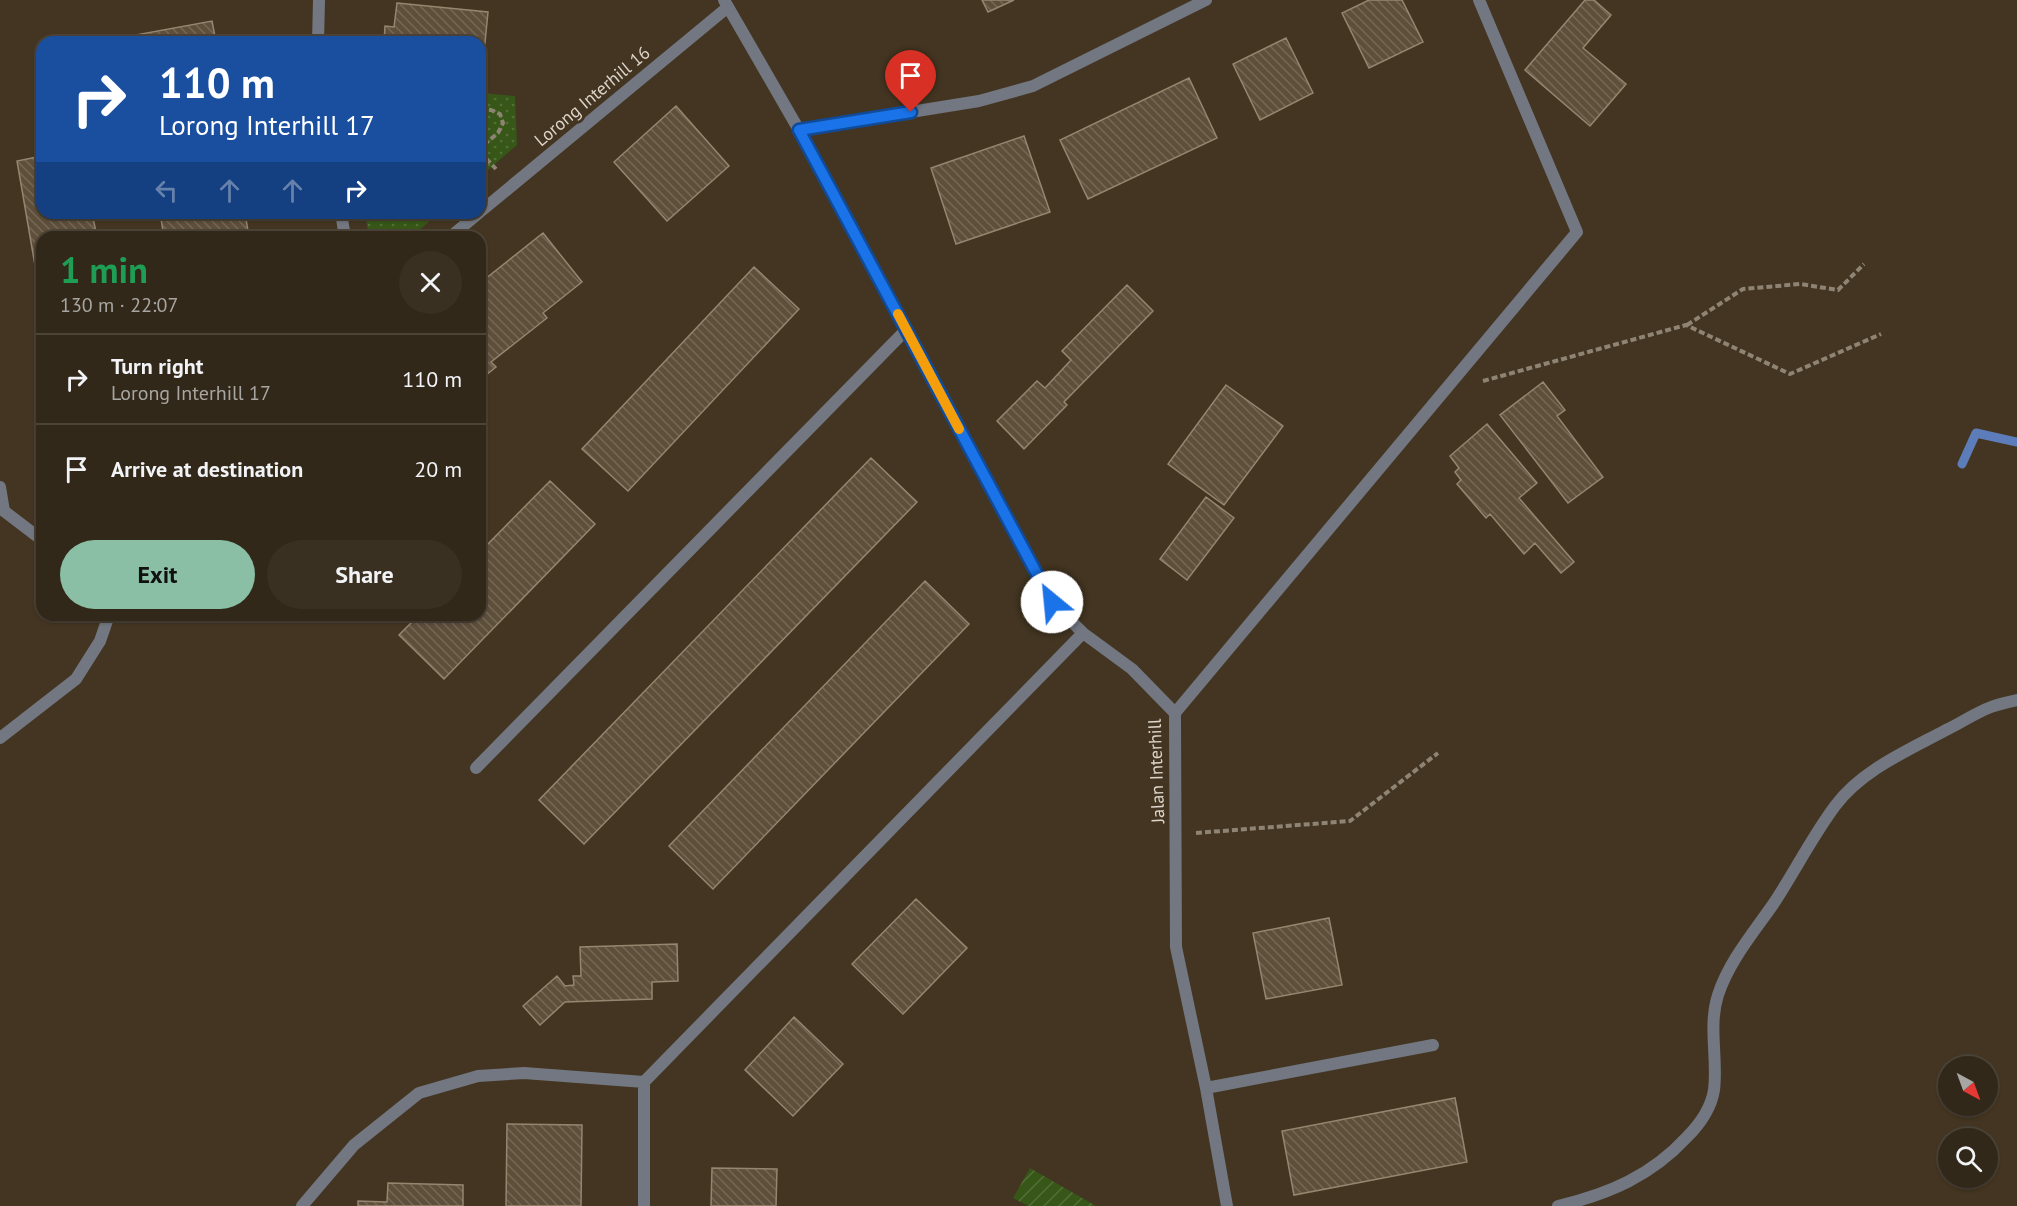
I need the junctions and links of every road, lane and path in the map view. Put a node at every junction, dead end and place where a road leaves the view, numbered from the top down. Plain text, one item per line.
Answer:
1 (319, 0) edge
2 (1206, 0) edge
3 (1479, 0) edge
4 (726, 4) edge
5 (318, 36) edge
6 (486, 109) edge
7 (799, 130) junction
8 (486, 143) edge
9 (486, 208) edge
10 (472, 219) edge
11 (458, 231) edge
12 (1864, 264) dead end
13 (1686, 325) junction
14 (906, 330) junction
15 (1881, 334) dead end
16 (1445, 392) junction
17 (0, 487) edge
18 (2, 510) edge
19 (36, 536) edge
20 (107, 621) edge
21 (1083, 633) junction
22 (2017, 700) edge
23 (1175, 712) junction
24 (0, 738) edge
25 (1438, 753) dead end
26 (476, 768) dead end
27 (1176, 834) junction
28 (1433, 1045) dead end
29 (644, 1083) junction
30 (1206, 1088) junction
31 (302, 1206) edge
32 (644, 1206) edge
33 (1227, 1206) edge
34 (1558, 1206) edge

1 - 5 street
2 - 7 street
3 - 16 street
4 - 7 street, Jalan Interhill
4 - 9 street, Lorong Interhill 16
6 - 8 path
7 - 14 street, Jalan Interhill
10 - 11 street, Lorong Interhill 16
12 - 13 path
13 - 15 path
13 - 16 path
14 - 21 street, Jalan Interhill
14 - 26 street
16 - 23 street
17 - 18 street
18 - 19 street
20 - 24 street
21 - 23 street, Jalan Interhill
21 - 29 street
22 - 34 street
23 - 27 street, Jalan Interhill
25 - 27 path
27 - 30 street, Jalan Interhill
28 - 30 street
29 - 31 street
29 - 32 street
30 - 33 street, Jalan Interhill

